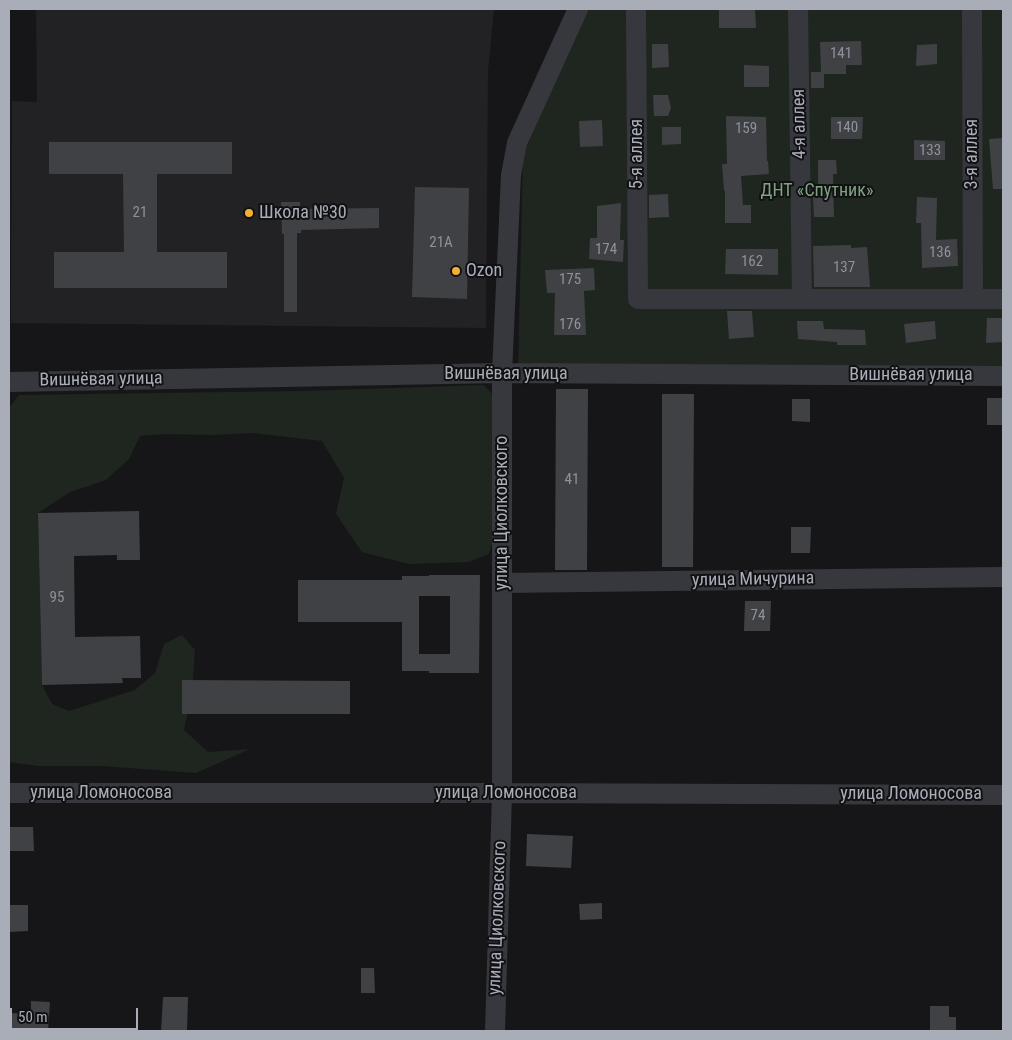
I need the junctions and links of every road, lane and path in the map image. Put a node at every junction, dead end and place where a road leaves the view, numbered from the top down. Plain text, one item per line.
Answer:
1 (578, 9) edge
2 (636, 9) edge
3 (798, 9) edge
4 (972, 9) edge
5 (802, 299) junction
6 (973, 299) junction
7 (1003, 299) edge
8 (502, 373) junction
9 (1003, 376) edge
10 (9, 382) edge
11 (1003, 577) edge
12 (502, 583) junction
13 (9, 793) edge
14 (502, 793) junction
15 (1003, 795) edge
16 (495, 1031) edge

1 - 8 street, улица Циолковского
2 - 5 street, 5-я аллея
3 - 5 street, 4-я аллея
4 - 6 street, 3-я аллея
5 - 6 street
6 - 7 street
8 - 9 street, Вишнёвая улица
8 - 10 street, Вишнёвая улица
8 - 12 street, улица Циолковского
11 - 12 street, улица Мичурина
12 - 14 street, улица Циолковского
13 - 14 street, улица Ломоносова
14 - 15 street, улица Ломоносова
14 - 16 street, улица Циолковского

